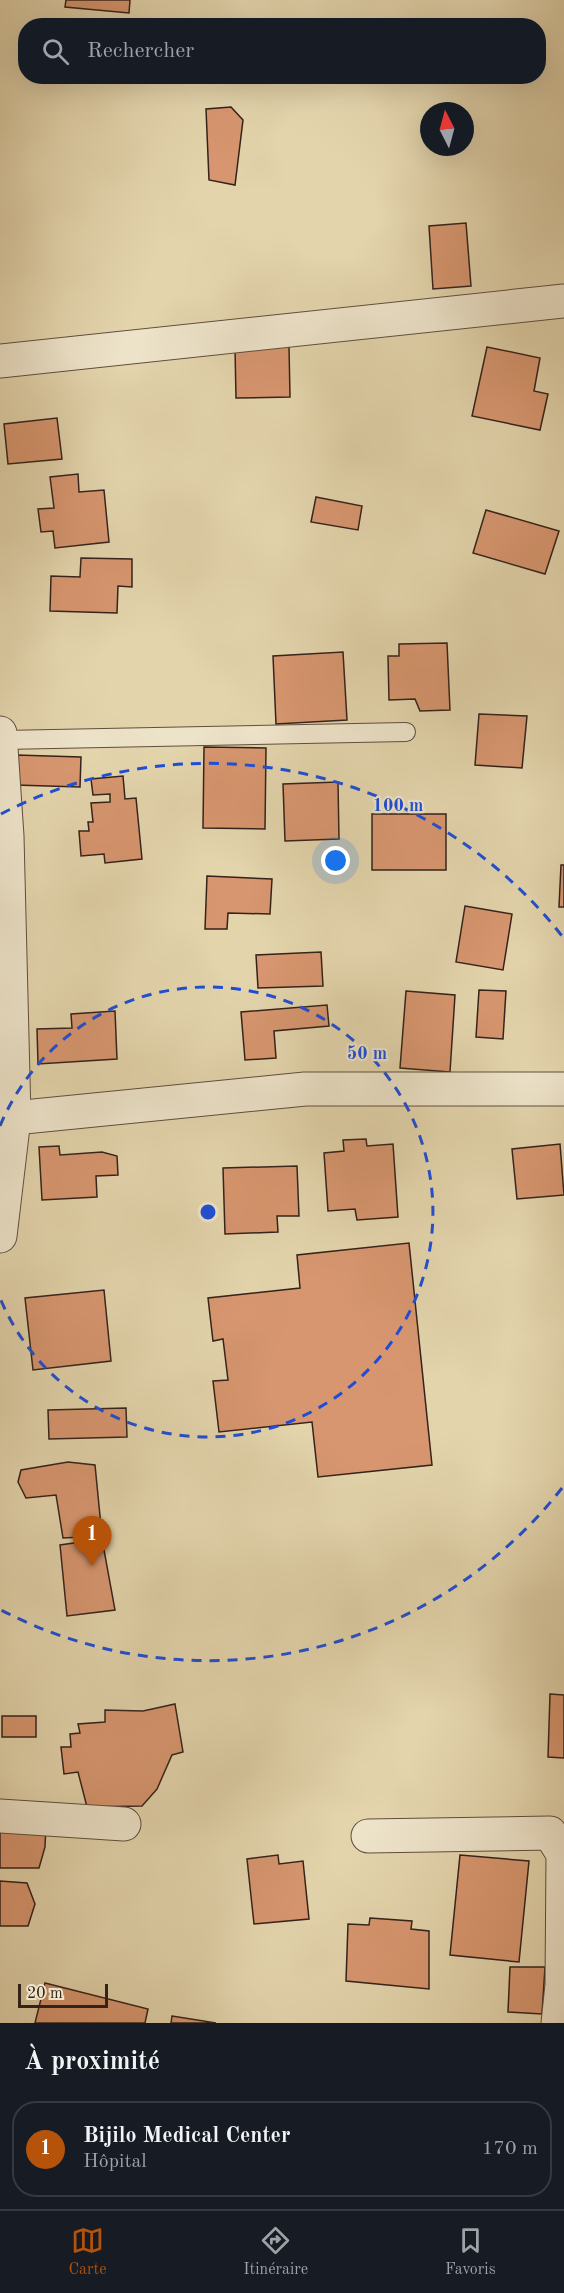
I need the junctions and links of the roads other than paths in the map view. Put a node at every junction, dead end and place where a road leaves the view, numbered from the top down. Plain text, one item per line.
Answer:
1 (564, 301) edge
2 (0, 361) edge
3 (405, 732) dead end
4 (1, 736) edge
5 (564, 1089) edge
6 (14, 1118) junction
7 (0, 1236) edge
8 (0, 1816) edge
9 (124, 1824) dead end
10 (368, 1836) dead end
11 (558, 2023) edge

1 - 2 street
3 - 4 lane
4 - 6 street
5 - 6 street
6 - 7 street
8 - 9 street
10 - 11 street

